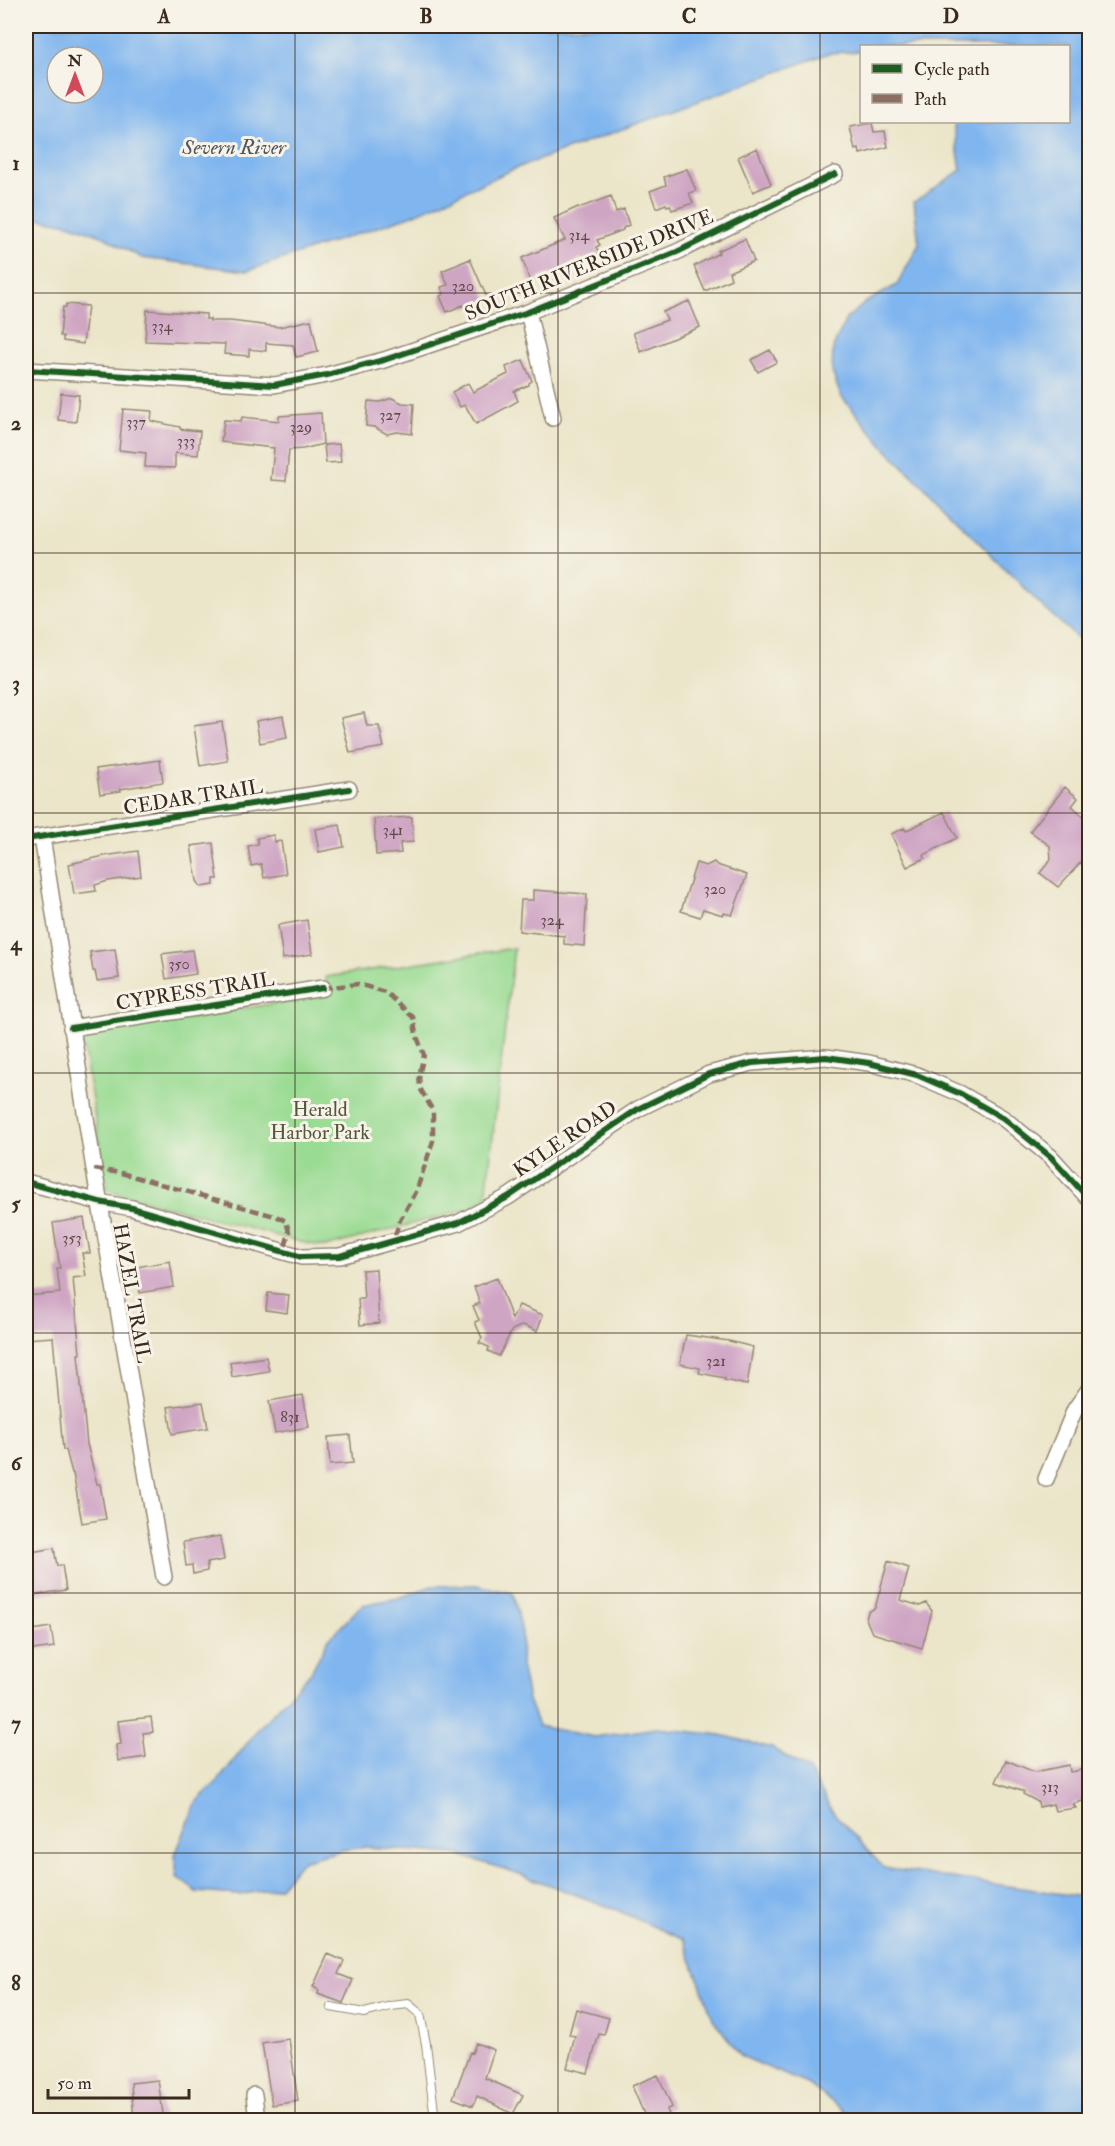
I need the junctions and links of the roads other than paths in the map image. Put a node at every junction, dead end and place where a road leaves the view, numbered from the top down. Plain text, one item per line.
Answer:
1 (835, 174) dead end
2 (528, 312) junction
3 (26, 370) edge
4 (553, 418) dead end
5 (349, 789) dead end
6 (42, 837) junction
7 (26, 839) edge
8 (323, 988) dead end
9 (71, 1028) junction
10 (26, 1182) edge
11 (1089, 1200) edge
12 (99, 1202) junction
13 (1089, 1388) edge
14 (1047, 1479) dead end
15 (164, 1577) dead end
16 (331, 2007) dead end
17 (254, 2095) dead end
18 (257, 2121) edge
19 (435, 2121) edge

1 - 2 street, SOUTH RIVERSIDE DRIVE
2 - 3 street, SOUTH RIVERSIDE DRIVE
2 - 4 street
5 - 6 street, CEDAR TRAIL
6 - 7 street, CEDAR TRAIL
6 - 9 street, HAZEL TRAIL
8 - 9 street, CYPRESS TRAIL
9 - 12 street, HAZEL TRAIL
10 - 12 street, KYLE ROAD
11 - 12 street, KYLE ROAD
12 - 15 street, HAZEL TRAIL
13 - 14 street
16 - 19 lane
17 - 18 street

